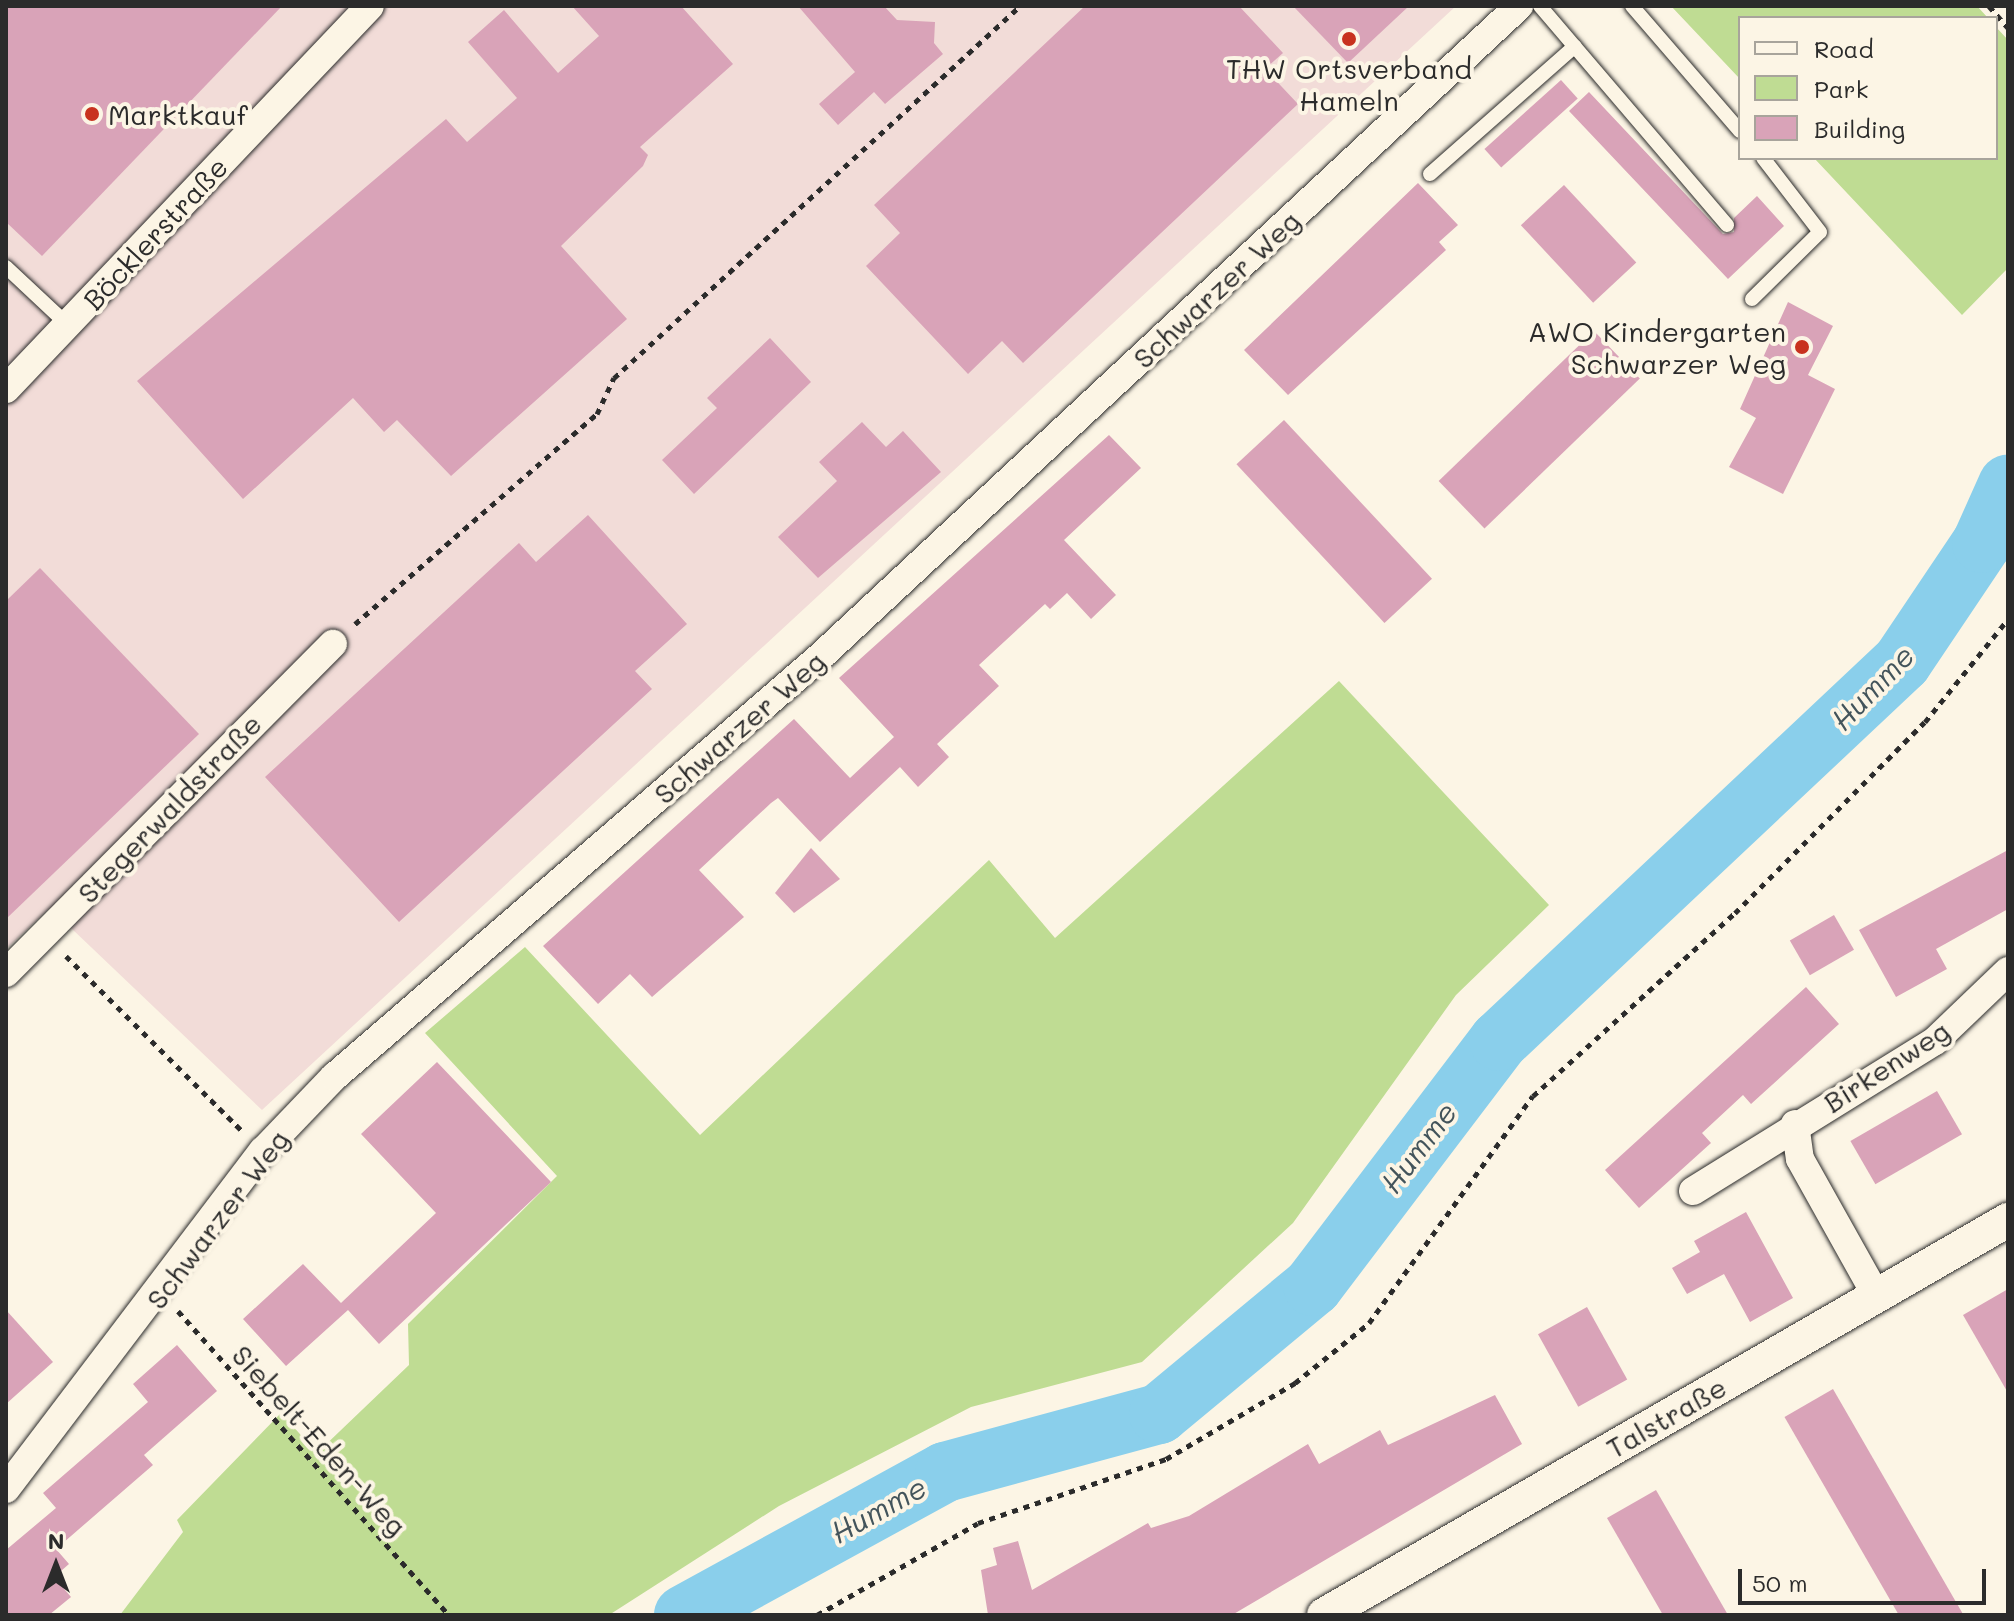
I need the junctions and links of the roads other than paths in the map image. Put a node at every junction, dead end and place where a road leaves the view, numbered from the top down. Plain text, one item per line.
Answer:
1 (370, 6) edge
2 (1519, 6) edge
3 (1540, 6) edge
4 (1632, 6) edge
5 (1575, 46) junction
6 (1738, 129) edge
7 (1765, 160) edge
8 (1430, 174) dead end
9 (1727, 225) dead end
10 (6, 267) edge
11 (1752, 299) dead end
12 (68, 325) junction
13 (6, 389) edge
14 (333, 644) road end
15 (2008, 971) edge
16 (6, 973) edge
17 (1795, 1124) junction
18 (1693, 1191) dead end
19 (2008, 1220) edge
20 (1876, 1295) junction
21 (6, 1489) edge
22 (1324, 1615) edge

1 - 12 street, Böcklerstraße
2 - 21 street, Schwarzer Weg
3 - 5 lane
4 - 6 lane
5 - 8 lane
5 - 9 lane
7 - 11 lane
10 - 12 lane
12 - 13 street, Böcklerstraße
14 - 16 street, Stegerwaldstraße
15 - 17 street, Birkenweg
17 - 18 street, Birkenweg
17 - 20 street, Birkenweg
19 - 20 street, Talstraße
20 - 22 street, Talstraße

